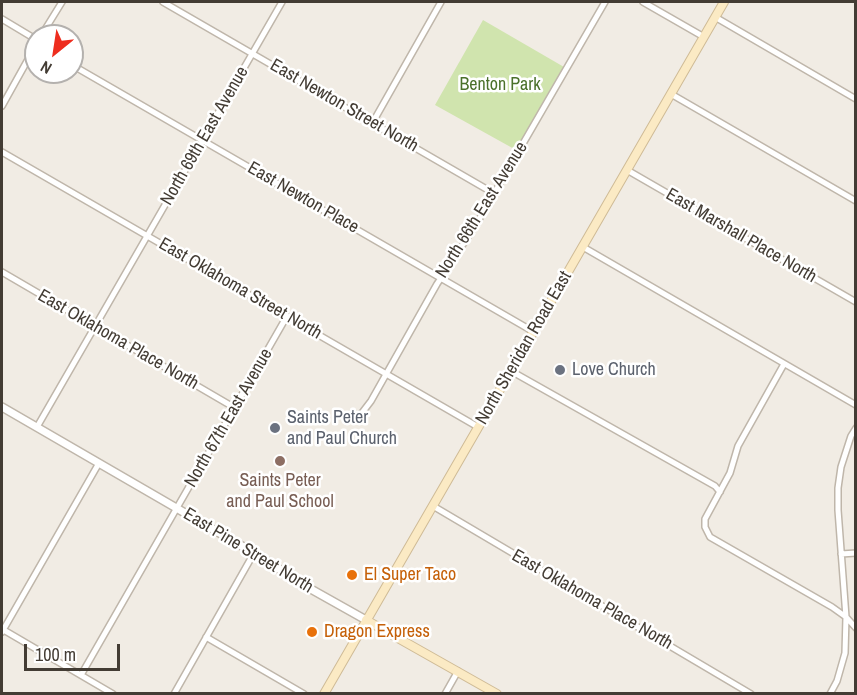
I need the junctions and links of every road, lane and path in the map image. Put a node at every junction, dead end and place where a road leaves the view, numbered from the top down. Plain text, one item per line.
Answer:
1 (62, 2) edge
2 (163, 2) edge
3 (282, 2) edge
4 (441, 2) edge
5 (605, 2) edge
6 (643, 2) edge
7 (724, 2) edge
8 (715, 17) junction
9 (2, 19) edge
10 (48, 24) edge
11 (24, 31) edge
12 (704, 37) junction
13 (253, 53) junction
14 (24, 67) edge
15 (84, 72) edge
16 (671, 94) junction
17 (855, 99) edge
18 (2, 106) edge
19 (373, 122) junction
20 (203, 140) junction
21 (2, 152) edge
22 (627, 170) junction
23 (495, 194) junction
24 (855, 201) edge
25 (147, 236) junction
26 (583, 247) junction
27 (2, 272) edge
28 (441, 278) junction
29 (855, 302) edge
30 (287, 316) junction
31 (96, 326) junction
32 (534, 332) junction
33 (784, 364) junction
34 (511, 371) junction
35 (386, 374) junction
36 (855, 405) edge
37 (2, 407) edge
38 (235, 408) junction
39 (358, 418) dead end
40 (37, 427) junction
41 (478, 427) junction
42 (855, 428) edge
43 (99, 463) junction
44 (720, 492) junction
45 (433, 506) junction
46 (177, 508) junction
47 (254, 553) junction
48 (841, 554) junction
49 (855, 554) edge
50 (846, 617) junction
51 (366, 621) junction
52 (855, 627) edge
53 (2, 630) edge
54 (206, 637) junction
55 (458, 671) junction
56 (81, 675) junction
57 (112, 693) edge
58 (174, 693) edge
59 (304, 693) edge
60 (324, 693) edge
61 (445, 693) edge
62 (496, 693) edge
63 (751, 693) edge
64 (830, 693) edge

1 - 10 street
2 - 13 street, East Newton Street North
3 - 13 street, North 69th East Avenue
4 - 19 street
5 - 23 street, North 66th East Avenue
6 - 12 street
7 - 8 main road, North Sheridan Road East
8 - 12 main road, North Sheridan Road East
8 - 17 street
9 - 11 street
12 - 16 main road, North Sheridan Road East
13 - 19 street, East Newton Street North
13 - 20 street, North 69th East Avenue
14 - 18 street
15 - 20 street, East Newton Place
16 - 22 main road, North Sheridan Road East
16 - 24 street
19 - 23 street, East Newton Street North
20 - 25 street, North 69th East Avenue
20 - 28 street, East Newton Place
21 - 25 street, East Oklahoma Street North
22 - 26 main road, North Sheridan Road East
22 - 29 street, East Marshall Place North
23 - 28 street, North 66th East Avenue
25 - 30 street, East Oklahoma Street North
25 - 31 street, North 69th East Avenue
26 - 32 main road, North Sheridan Road East
26 - 33 street
27 - 31 street, East Oklahoma Place North
28 - 32 street, East Newton Place
28 - 35 street, North 66th East Avenue
30 - 35 street, East Oklahoma Street North
30 - 38 street, North 67th East Avenue
31 - 38 street, East Oklahoma Place North
31 - 40 street, North 69th East Avenue
32 - 34 main road, North Sheridan Road East
33 - 36 street
33 - 44 street
34 - 41 main road, North Sheridan Road East
34 - 44 street
35 - 39 street, North 66th East Avenue
35 - 41 street, East Oklahoma Street North
37 - 40 street, East Pine Street North
38 - 46 street, North 67th East Avenue
40 - 43 street, East Pine Street North
41 - 45 main road, North Sheridan Road East
42 - 48 street
43 - 46 street, East Pine Street North
43 - 53 street
44 - 50 street
45 - 51 main road, North Sheridan Road East
45 - 63 street, East Oklahoma Place North
46 - 47 street, East Pine Street North
46 - 56 street, North 67th East Avenue
47 - 51 street, East Pine Street North
47 - 54 street
48 - 49 street
48 - 50 street
50 - 52 street
50 - 64 street
51 - 55 main road, East Pine Street North
51 - 60 main road, North Sheridan Road East
53 - 56 street
54 - 58 street
54 - 59 street
55 - 61 street
55 - 62 main road, East Pine Street North
56 - 57 street

